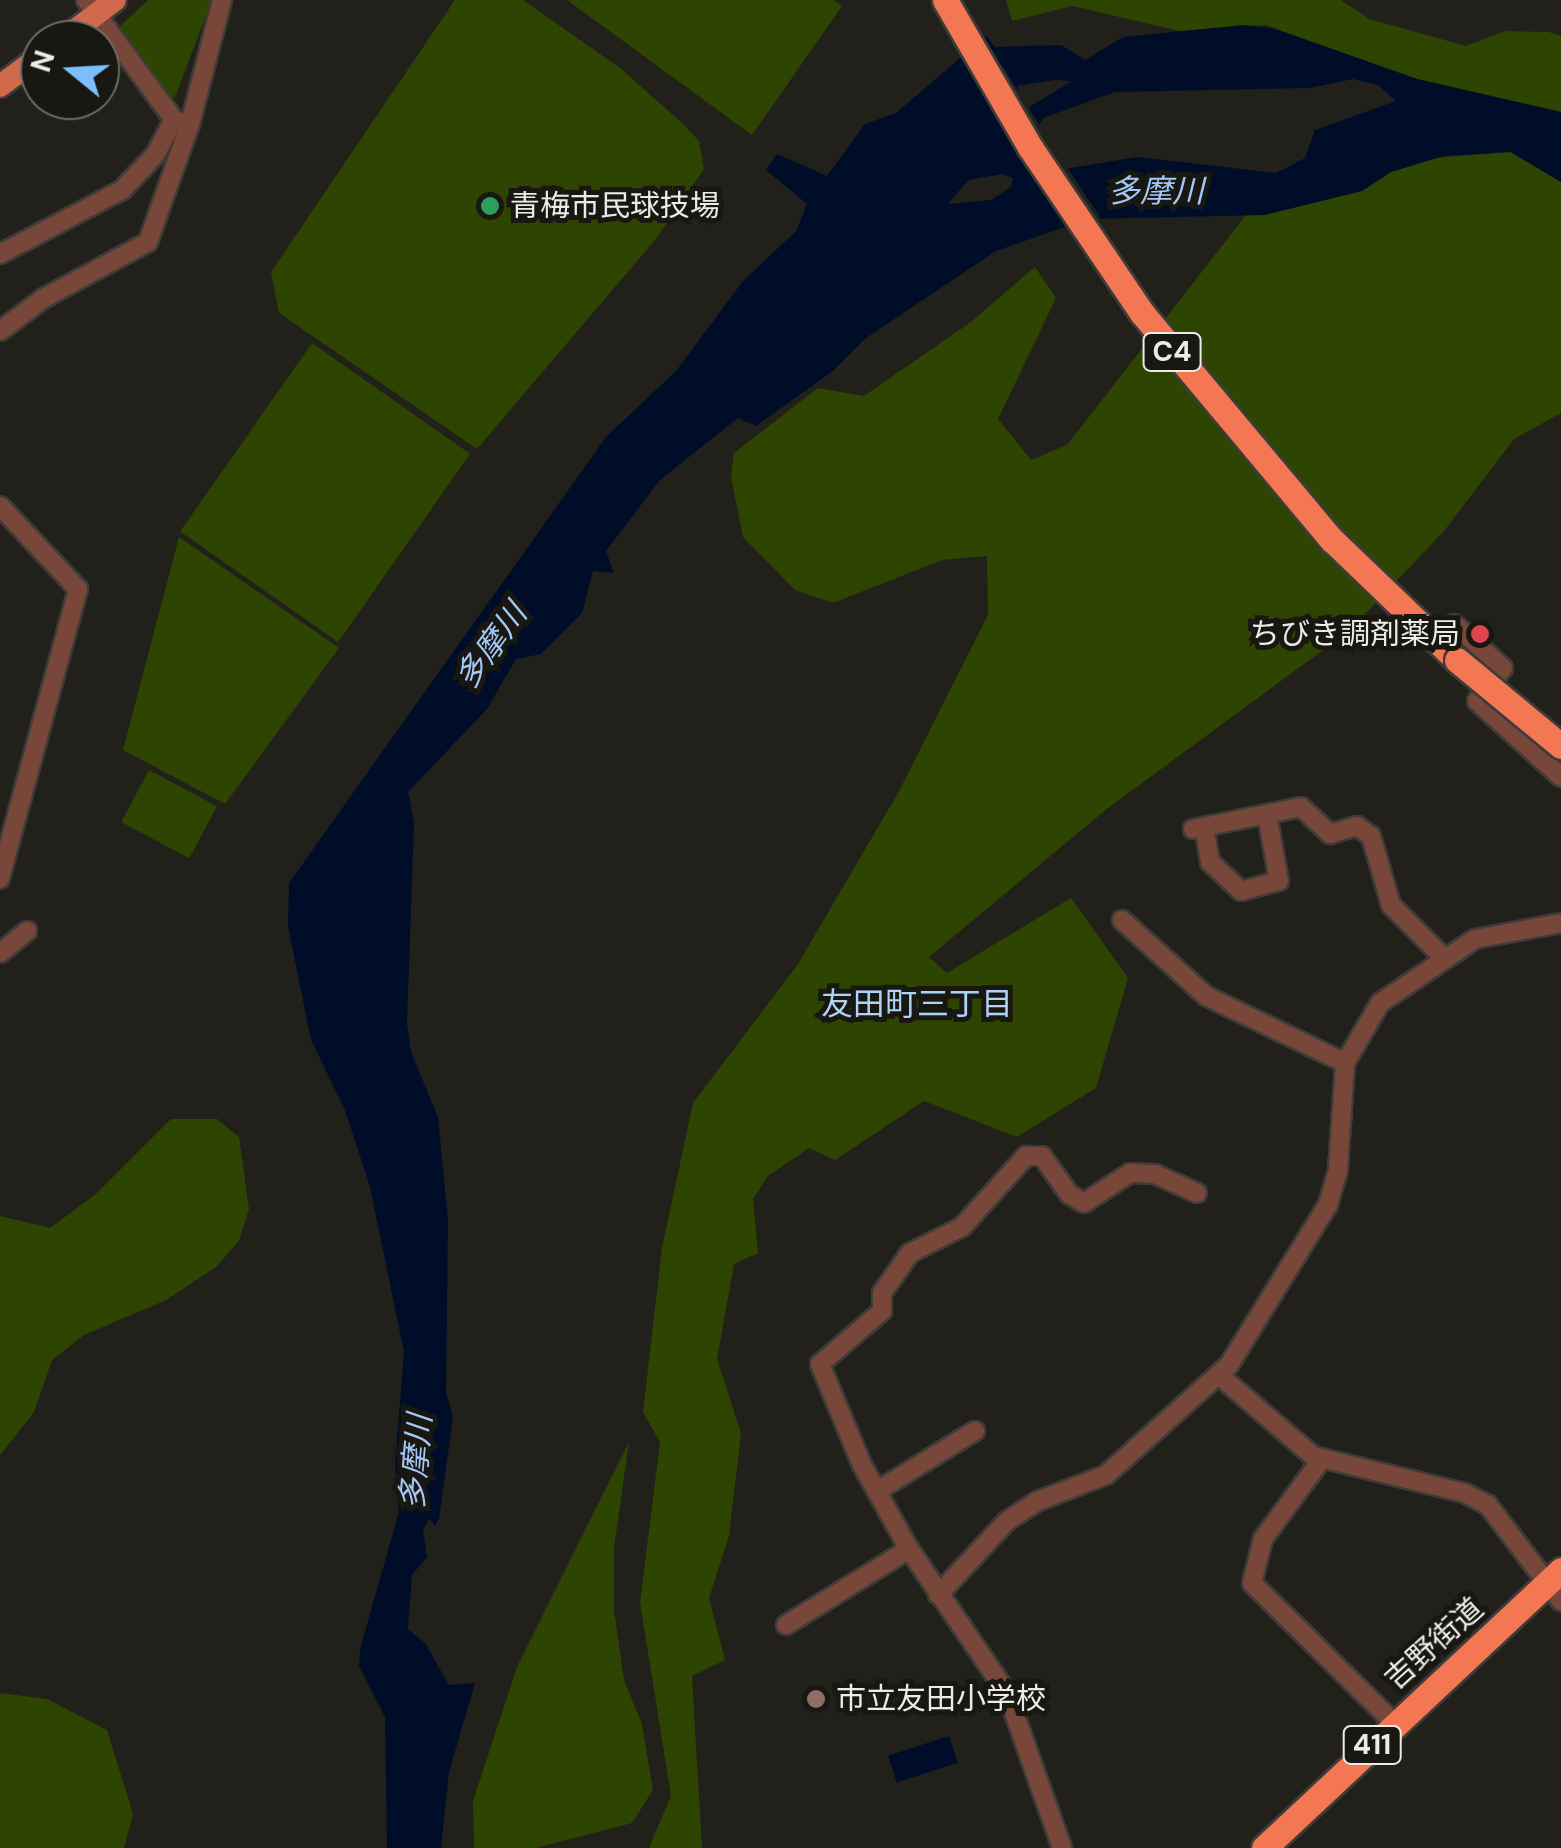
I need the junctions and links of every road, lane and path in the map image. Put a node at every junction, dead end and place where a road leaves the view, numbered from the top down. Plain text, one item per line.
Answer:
1 (115, 0) edge
2 (222, 0) edge
3 (945, 0) edge
4 (956, 0) edge
5 (90, 8) edge
6 (182, 122) junction
7 (0, 254) edge
8 (0, 331) edge
9 (0, 506) edge
10 (1454, 624) dead end
11 (1561, 734) edge
12 (1561, 746) edge
13 (1561, 777) edge
14 (1266, 814) junction
15 (0, 879) edge
16 (1122, 920) dead end
17 (1561, 923) edge
18 (27, 932) dead end
19 (0, 953) edge
20 (1443, 957) junction
21 (1345, 1062) junction
22 (1197, 1193) dead end
23 (1220, 1376) junction
24 (975, 1432) dead end
25 (1321, 1460) junction
26 (877, 1491) junction
27 (908, 1549) junction
28 (1557, 1584) edge
29 (938, 1595) junction
30 (786, 1624) dead end
31 (1394, 1724) junction
32 (1062, 1848) edge
33 (1264, 1848) edge

1 - 5 main road
2 - 6 street
3 - 12 highway, C4, bridge
4 - 11 highway, C4
5 - 6 street
6 - 7 street
6 - 8 street
9 - 15 street
10 - 13 street
14 - 14 street
14 - 20 street
16 - 21 street
17 - 20 street
18 - 19 street
20 - 21 street
21 - 23 street
22 - 26 street
23 - 25 street
23 - 29 street
24 - 26 street
25 - 28 street
25 - 31 street
26 - 27 street
27 - 29 street
27 - 30 street
28 - 31 highway, 吉野街道 / 411
29 - 32 street
31 - 33 highway, 吉野街道 / 411

